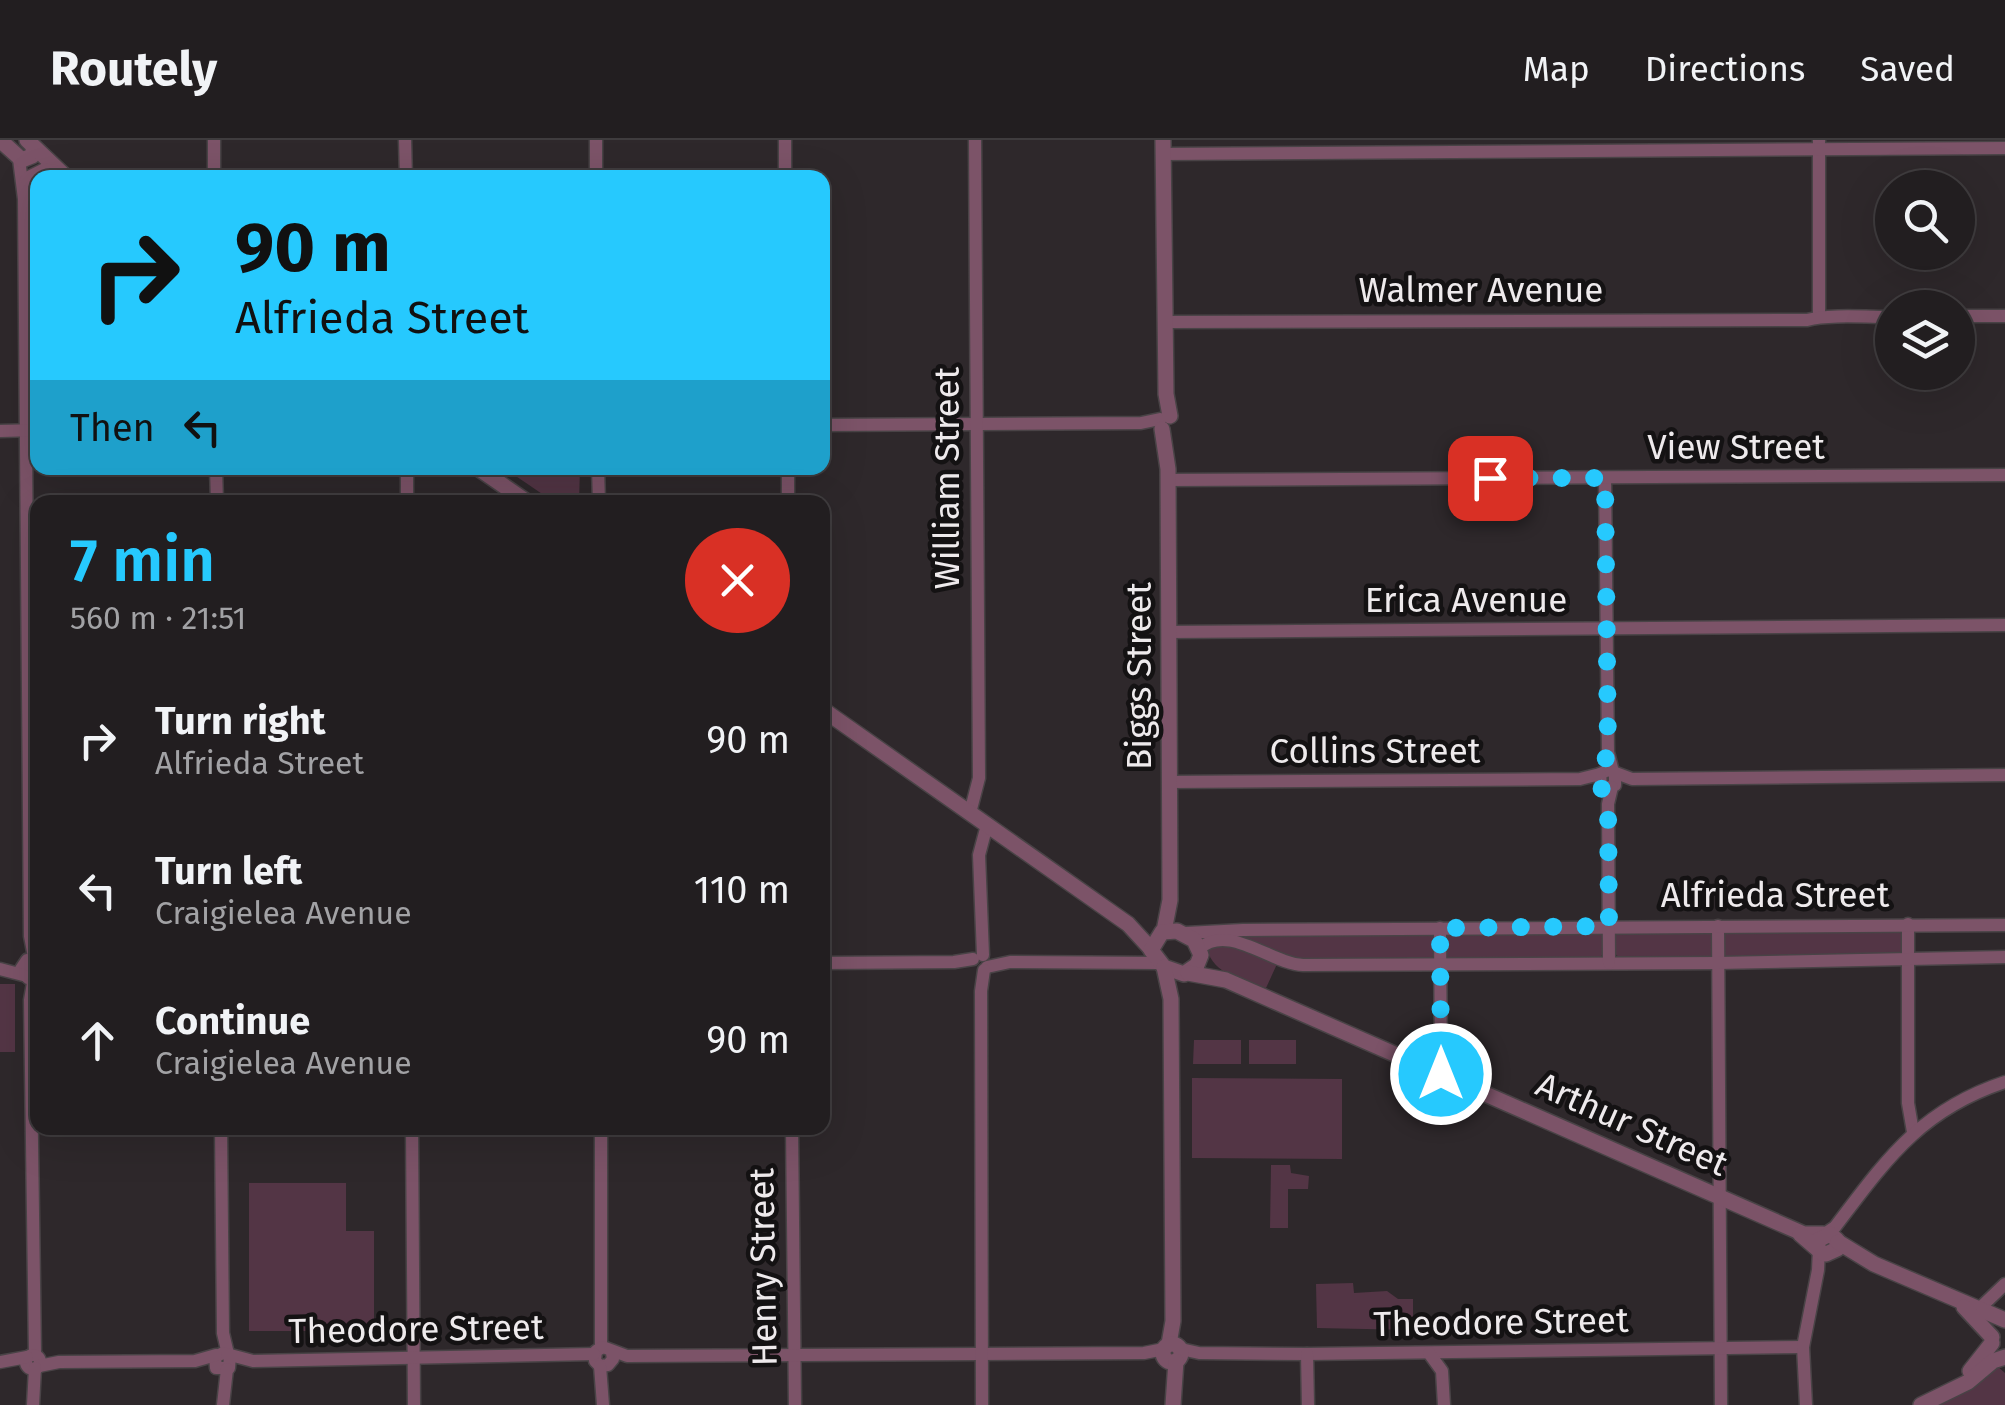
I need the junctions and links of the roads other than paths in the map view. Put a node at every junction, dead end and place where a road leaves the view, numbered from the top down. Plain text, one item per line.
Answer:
1 (0, 140) edge
2 (214, 140) edge
3 (406, 140) edge
4 (596, 140) edge
5 (785, 140) edge
6 (975, 140) edge
7 (1819, 144) edge
8 (24, 147) edge
9 (1163, 147) edge
10 (2005, 148) edge
11 (53, 170) edge
12 (214, 170) edge
13 (406, 170) edge
14 (596, 170) edge
15 (786, 170) edge
16 (28, 179) joint
17 (24, 199) junction
18 (1820, 313) junction
19 (1975, 316) edge
20 (2005, 316) edge
21 (1875, 317) edge
22 (1165, 322) junction
23 (30, 372) edge
24 (1164, 422) junction
25 (976, 424) junction
26 (830, 426) edge
27 (0, 430) edge
28 (30, 430) edge
29 (488, 475) edge
30 (2005, 475) edge
31 (1605, 478) junction
32 (1168, 480) junction
33 (517, 495) edge
34 (2005, 626) edge
35 (1606, 629) junction
36 (1168, 632) junction
37 (830, 715) edge
38 (2005, 775) edge
39 (1608, 780) junction
40 (1170, 782) junction
41 (970, 814) junction
42 (987, 826) junction
43 (1170, 900) junction
44 (1128, 924) junction
45 (1908, 924) junction
46 (2005, 925) edge
47 (1609, 926) junction
48 (1718, 926) junction
49 (1440, 928) junction
50 (1163, 932) junction
51 (1184, 932) junction
52 (1200, 952) junction
53 (1156, 957) junction
54 (2005, 957) edge
55 (1908, 960) junction
56 (980, 962) junction
57 (830, 963) edge
58 (1718, 963) junction
59 (1609, 964) junction
60 (1440, 965) junction
61 (0, 969) edge
62 (30, 969) edge
63 (1186, 973) junction
64 (1226, 980) junction
65 (1172, 999) junction
66 (1441, 1074) junction
67 (2005, 1082) edge
68 (1913, 1132) junction
69 (31, 1135) edge
70 (221, 1135) edge
71 (412, 1135) edge
72 (601, 1135) edge
73 (792, 1135) edge
74 (1720, 1196) junction
75 (1828, 1244) junction
76 (2002, 1287) edge
77 (1954, 1299) junction
78 (1996, 1316) edge
79 (1992, 1340) junction
80 (1721, 1348) junction
81 (1803, 1348) junction
82 (1428, 1352) junction
83 (1172, 1353) junction
84 (1459, 1353) junction
85 (606, 1354) junction
86 (1307, 1354) junction
87 (982, 1355) junction
88 (794, 1356) junction
89 (2005, 1356) edge
90 (414, 1358) junction
91 (33, 1361) junction
92 (223, 1361) junction
93 (2, 1362) edge
94 (1444, 1380) junction
95 (1958, 1385) junction
96 (33, 1405) edge
97 (223, 1405) edge
98 (414, 1405) edge
99 (603, 1405) edge
100 (795, 1405) edge
101 (982, 1405) edge
102 (1173, 1405) edge
103 (1308, 1405) edge
104 (1444, 1405) edge
105 (1721, 1405) edge
106 (1806, 1405) edge
107 (1921, 1405) edge

1 - 8 street
2 - 12 street
3 - 13 street
4 - 14 street
5 - 15 street
6 - 25 street, William Street
7 - 9 street
7 - 10 street
7 - 18 street
8 - 11 street
8 - 16 street
8 - 17 street
9 - 22 street, Biggs Street
16 - 17 street
17 - 23 street
18 - 21 street, Walmer Avenue
18 - 22 street, Walmer Avenue
19 - 20 street
22 - 24 street, Biggs Street
24 - 25 street
24 - 32 street, Biggs Street
25 - 26 street
25 - 41 street, William Street
27 - 28 street
29 - 33 street
30 - 31 street, View Street
31 - 32 street, View Street
31 - 35 street
32 - 36 street, Biggs Street
34 - 35 street, Erica Avenue
35 - 36 street, Erica Avenue
35 - 39 street
36 - 40 street, Biggs Street
37 - 41 street
38 - 39 street, Collins Street
39 - 40 street, Collins Street
39 - 47 street
40 - 43 street, Biggs Street
41 - 42 street
42 - 44 street
42 - 56 street
43 - 50 street, Biggs Street
43 - 51 street, Biggs Street
44 - 50 street
44 - 53 street
45 - 46 street, Alfrieda Street
45 - 48 street, Alfrieda Street
45 - 55 street
47 - 48 street, Alfrieda Street
47 - 49 street, Alfrieda Street
47 - 59 street
48 - 58 street
49 - 51 street, Alfrieda Street
49 - 60 street
50 - 51 street
50 - 53 street
51 - 52 street
52 - 60 street, Alfrieda Street
52 - 63 street
52 - 64 street, Arthur Street
53 - 56 street
53 - 63 street
53 - 65 street
54 - 55 street, Alfrieda Street
55 - 58 street, Alfrieda Street
55 - 68 street
56 - 57 street
56 - 87 street
58 - 59 street, Alfrieda Street
58 - 74 street
59 - 60 street, Alfrieda Street
60 - 66 street
61 - 62 street
63 - 64 street, Arthur Street
63 - 65 street
64 - 66 street, Arthur Street
65 - 83 street
66 - 74 street, Arthur Street
67 - 68 street
68 - 75 street
69 - 91 street
70 - 92 street
71 - 90 street
72 - 85 street
73 - 88 street, Henry Street
74 - 75 street, Arthur Street
74 - 80 street
75 - 77 street
75 - 81 street
76 - 78 street
77 - 78 street
77 - 79 street
78 - 79 street
79 - 89 street
79 - 95 street
80 - 81 street, Theodore Street
80 - 84 street, Theodore Street
80 - 105 street
81 - 106 street
82 - 84 street, Theodore Street
82 - 86 street, Theodore Street
82 - 94 street
83 - 86 street, Theodore Street
83 - 87 street, Theodore Street
83 - 102 street
84 - 94 street
85 - 88 street, Theodore Street
85 - 90 street, Theodore Street
85 - 99 street
86 - 103 street
87 - 88 street, Theodore Street
87 - 101 street
88 - 100 street, Henry Street
89 - 95 street
90 - 92 street, Theodore Street
90 - 98 street
91 - 92 street, Theodore Street
91 - 93 street, Theodore Street
91 - 96 street
92 - 97 street
94 - 104 street
95 - 107 street

